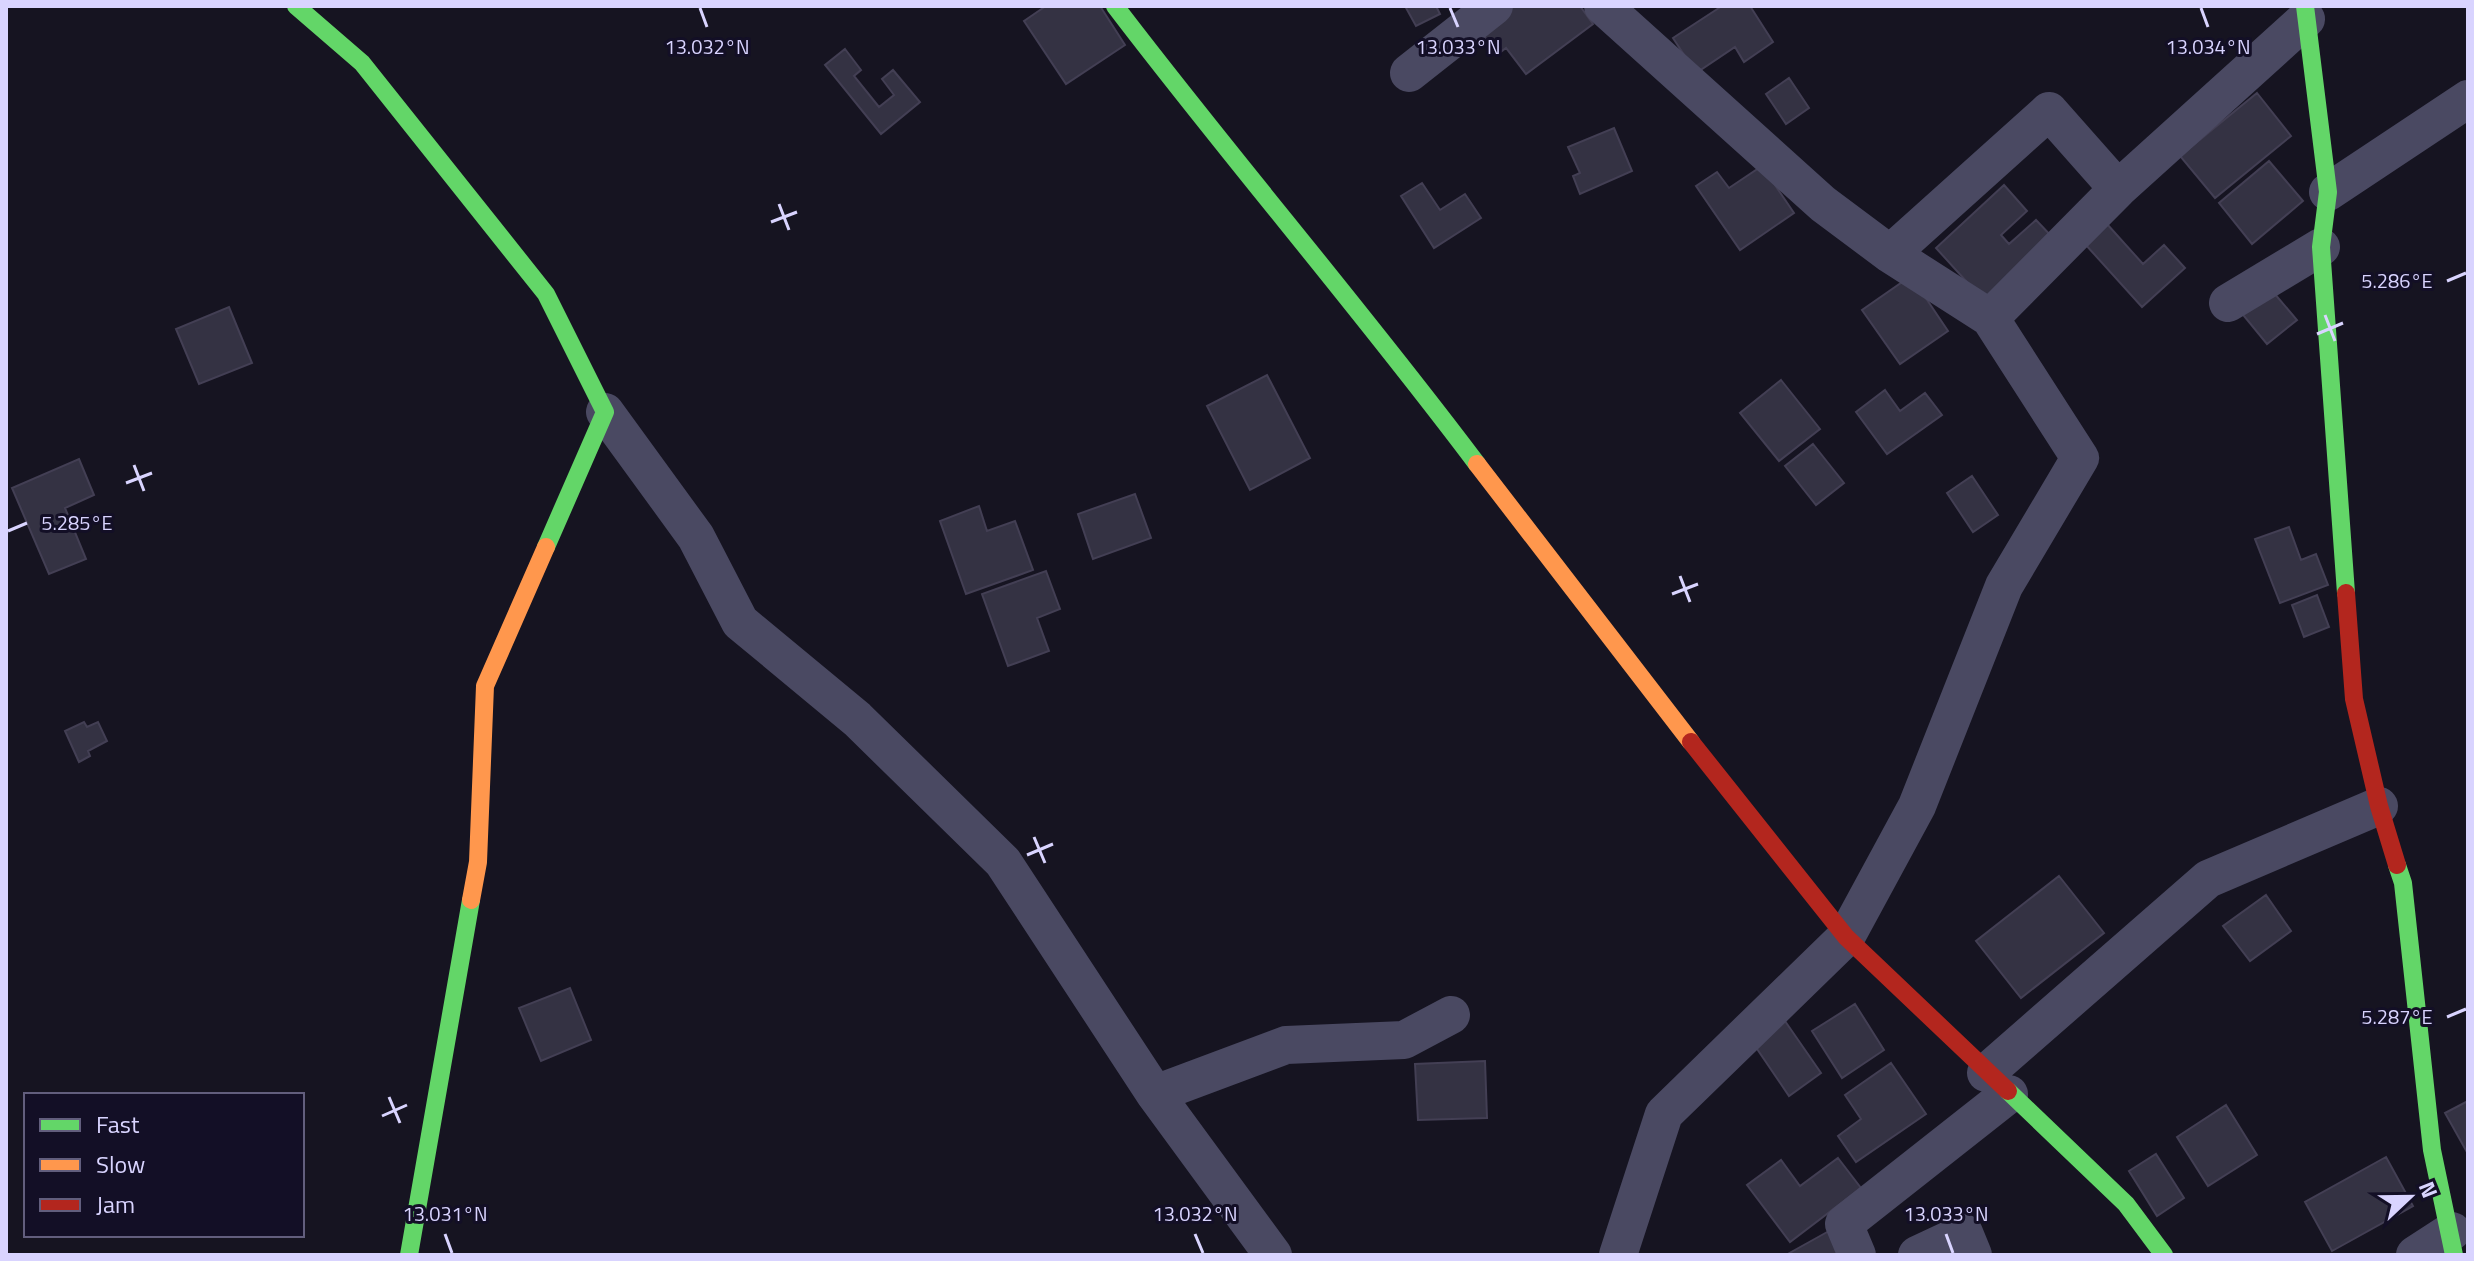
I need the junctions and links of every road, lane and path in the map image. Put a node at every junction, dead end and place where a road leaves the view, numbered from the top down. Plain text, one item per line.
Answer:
1 (296, 6) edge
2 (1115, 6) edge
3 (1494, 6) edge
4 (1603, 6) edge
5 (2306, 13) edge
6 (1409, 73) dead end
7 (2468, 99) edge
8 (2118, 189) junction
9 (2328, 192) junction
10 (2321, 247) junction
11 (1890, 254) junction
12 (2228, 303) dead end
13 (1990, 318) junction
14 (605, 412) junction
15 (2379, 806) junction
16 (1846, 937) junction
17 (1451, 1015) dead end
18 (1998, 1084) junction
19 (1155, 1094) junction
20 (2453, 1243) edge
21 (409, 1255) edge
22 (1273, 1255) edge
23 (1618, 1255) edge
24 (1857, 1255) edge
25 (1917, 1255) edge
26 (1973, 1255) edge
27 (2164, 1255) edge
28 (2415, 1255) edge

1 - 14 street
2 - 16 street
3 - 6 street
4 - 11 street
5 - 8 street
5 - 9 street
7 - 9 street
8 - 11 street
8 - 13 street
9 - 10 street
10 - 12 street
10 - 15 street
11 - 13 street
13 - 16 street
14 - 19 street
14 - 21 street
15 - 18 street
15 - 20 street
16 - 18 street
16 - 23 street
17 - 19 street
18 - 24 street
18 - 27 street
19 - 22 street
20 - 28 street
25 - 26 street

